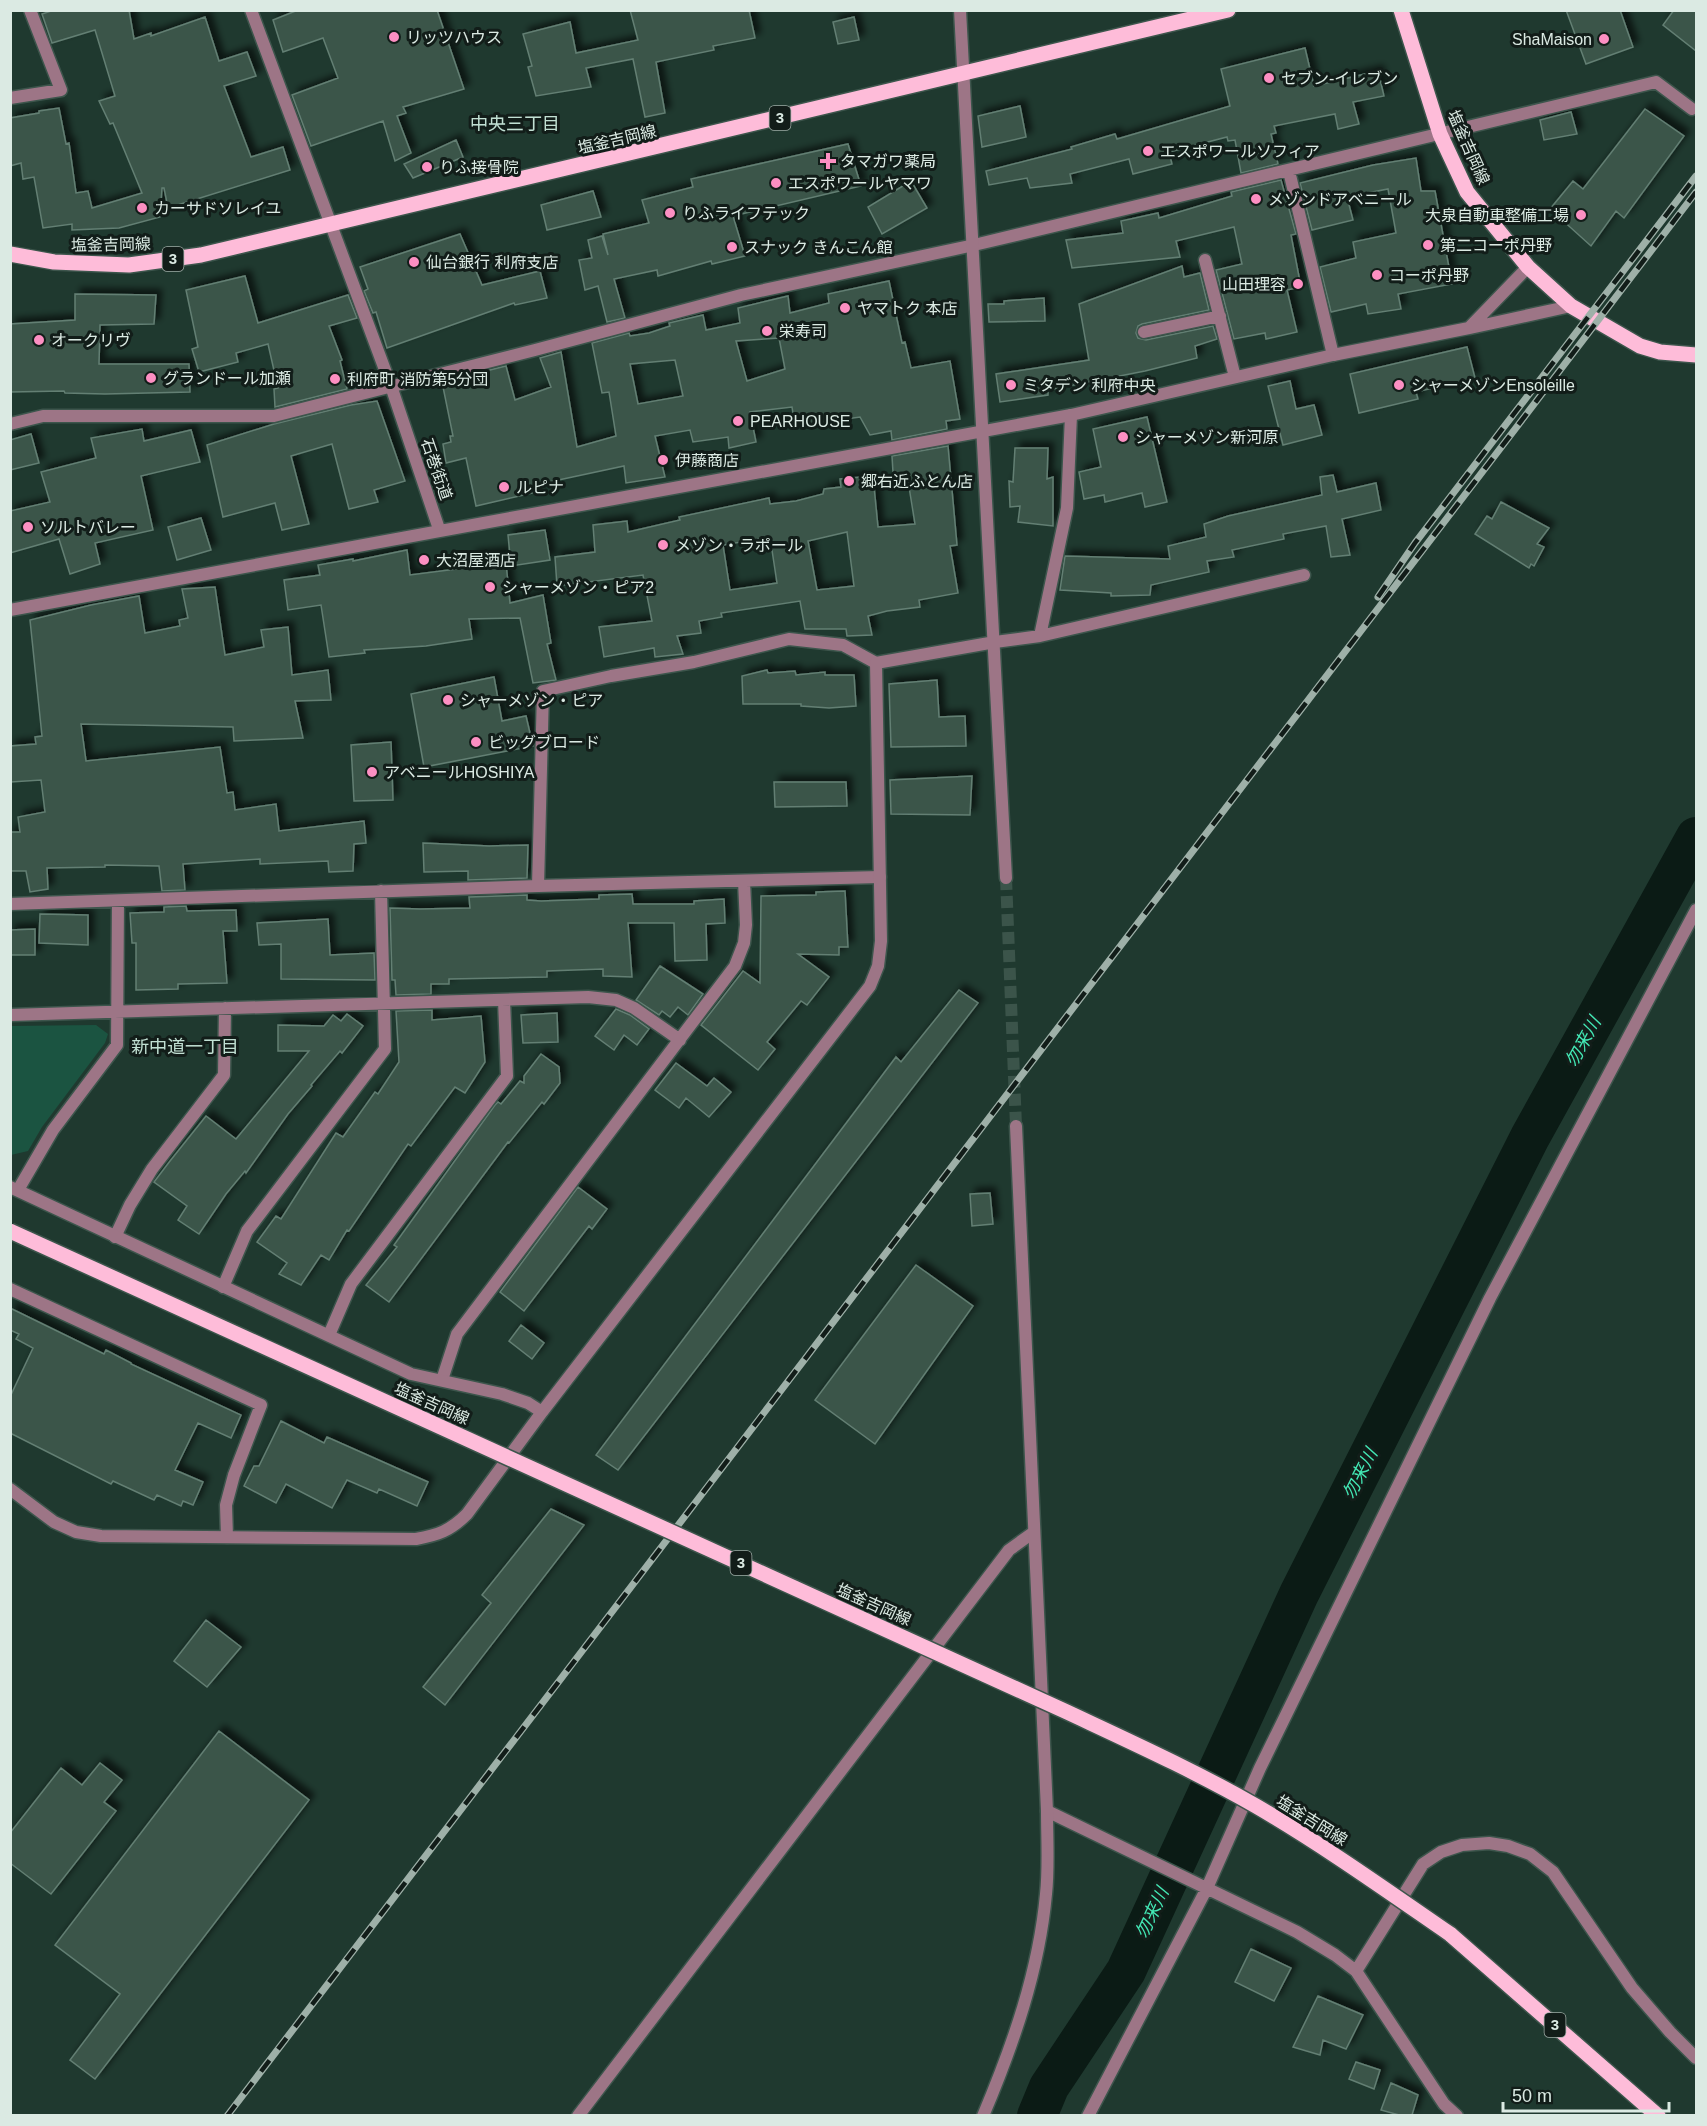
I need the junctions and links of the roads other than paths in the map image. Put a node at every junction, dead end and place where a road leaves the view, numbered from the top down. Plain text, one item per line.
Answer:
1 (30, 10) edge
2 (251, 10) edge
3 (960, 10) edge
4 (1228, 10) edge
5 (1401, 10) edge
6 (964, 74) junction
7 (10, 98) edge
8 (1692, 109) dead end
9 (1440, 134) junction
10 (1289, 171) junction
11 (332, 225) junction
12 (974, 245) junction
13 (10, 254) edge
14 (1205, 260) dead end
15 (1528, 267) junction
16 (1571, 306) junction
17 (1220, 316) junction
18 (1469, 328) junction
19 (1144, 332) dead end
20 (1332, 355) junction
21 (1696, 355) edge
22 (1235, 377) junction
23 (391, 386) junction
24 (1071, 415) junction
25 (10, 424) edge
26 (984, 430) junction
27 (440, 529) junction
28 (1304, 575) dead end
29 (10, 610) edge
30 (1040, 636) junction
31 (995, 642) junction
32 (876, 663) junction
33 (880, 877) junction
34 (1006, 878) tunnel mouth
35 (744, 880) junction
36 (538, 886) junction
37 (381, 891) junction
38 (118, 901) junction
39 (10, 904) edge
40 (1696, 910) edge
41 (504, 1000) junction
42 (384, 1004) junction
43 (225, 1008) junction
44 (117, 1012) junction
45 (10, 1015) edge
46 (680, 1040) junction
47 (1016, 1126) tunnel mouth
48 (14, 1189) edge
49 (10, 1232) edge
50 (115, 1237) junction
51 (223, 1287) junction
52 (10, 1289) edge
53 (329, 1335) junction
54 (442, 1380) junction
55 (542, 1412) junction
56 (10, 1489) edge
57 (1034, 1532) junction
58 (227, 1538) junction
59 (1047, 1811) junction
60 (1203, 1886) junction
61 (1356, 1971) junction
62 (1696, 2058) edge
63 (578, 2115) edge
64 (983, 2115) edge
65 (1088, 2115) edge
66 (1457, 2115) edge
67 (1658, 2115) edge

1 - 7 street
2 - 11 street, 石巻街道
3 - 6 street
4 - 6 main road, 塩釜吉岡線 / 3
5 - 9 main road, 塩釜吉岡線
6 - 11 main road, 塩釜吉岡線 / 3
6 - 12 street
8 - 9 street
9 - 10 street
9 - 15 main road, 塩釜吉岡線
10 - 12 street
10 - 20 street
11 - 13 main road, 塩釜吉岡線 / 3
11 - 23 street, 石巻街道
12 - 23 street
12 - 26 street
14 - 17 street
15 - 16 main road, 塩釜吉岡線
15 - 18 street
16 - 18 street
16 - 21 main road, 塩釜吉岡線
17 - 19 street
17 - 22 street
18 - 20 street
20 - 22 street
22 - 24 street
23 - 25 street
23 - 27 street, 石巻街道
24 - 26 street
24 - 30 street
26 - 27 street
26 - 31 street
27 - 29 street
28 - 30 street
30 - 31 street
31 - 32 street
31 - 34 street
32 - 33 street
32 - 36 street
33 - 35 street
33 - 55 street
35 - 36 street
35 - 46 street
36 - 37 street
37 - 38 street
37 - 42 street
38 - 39 street
38 - 44 street
40 - 60 street
41 - 42 street
41 - 46 street
41 - 53 street
42 - 43 street
42 - 51 street
43 - 44 street
43 - 50 street
44 - 45 street
44 - 48 street
46 - 54 street
47 - 57 street
48 - 50 street
49 - 67 main road, 塩釜吉岡線 / 3, bridge
50 - 51 street
51 - 53 street
52 - 58 street
53 - 54 street
54 - 55 street
55 - 58 street
56 - 58 street
57 - 59 street
57 - 63 street
59 - 60 street
59 - 64 street
60 - 61 street
60 - 65 street
61 - 62 street
61 - 66 street

